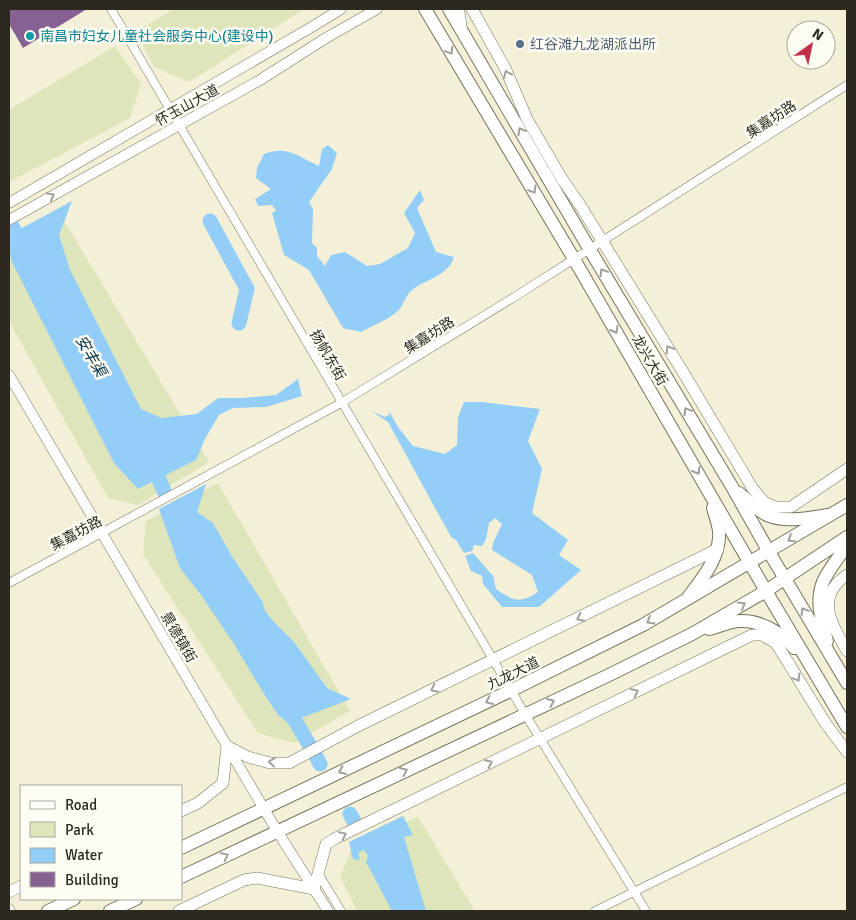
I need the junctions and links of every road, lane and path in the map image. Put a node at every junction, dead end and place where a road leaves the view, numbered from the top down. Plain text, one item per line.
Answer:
1 (111, 9) edge
2 (341, 9) edge
3 (377, 9) edge
4 (425, 9) edge
5 (449, 9) edge
6 (459, 9) edge
7 (472, 9) edge
8 (463, 32) junction
9 (847, 85) edge
10 (170, 110) junction
11 (179, 125) junction
12 (9, 203) edge
13 (9, 220) edge
14 (603, 241) junction
15 (590, 250) junction
16 (574, 259) junction
17 (9, 375) edge
18 (342, 404) junction
19 (847, 469) edge
20 (734, 490) junction
21 (710, 493) junction
22 (847, 505) edge
23 (776, 513) junction
24 (833, 514) junction
25 (102, 533) junction
26 (847, 537) edge
27 (847, 545) edge
28 (718, 549) junction
29 (769, 552) junction
30 (750, 564) junction
31 (847, 575) edge
32 (785, 578) junction
33 (9, 583) edge
34 (766, 591) junction
35 (687, 600) junction
36 (692, 634) junction
37 (847, 651) edge
38 (832, 658) junction
39 (494, 660) junction
40 (814, 672) junction
41 (847, 683) edge
42 (512, 690) junction
43 (525, 714) junction
44 (847, 727) edge
45 (540, 738) junction
46 (227, 746) junction
47 (847, 752) edge
48 (847, 787) edge
49 (263, 808) junction
50 (182, 811) edge
51 (277, 831) junction
52 (182, 848) edge
53 (318, 873) junction
54 (182, 877) edge
55 (314, 889) junction
56 (634, 892) junction
57 (72, 900) edge
58 (134, 900) edge
59 (9, 908) edge
60 (11, 911) edge
61 (48, 911) edge
62 (110, 911) edge
63 (179, 911) edge
64 (328, 911) edge
65 (341, 911) edge
66 (595, 911) edge
67 (646, 911) edge

1 - 10 street, 扬帆东街
2 - 10 street, 怀玉山大道
3 - 11 street, 怀玉山大道
4 -> 16 main road, 龙兴大街
5 - 8 main road, 龙兴大街
6 - 8 street
14 -> 7 main road
15 -> 8 main road, 龙兴大街
9 - 14 street, 集嘉坊路
10 - 11 street, 扬帆东街
10 - 12 street, 怀玉山大道
13 -> 11 street, 怀玉山大道
11 - 18 street, 扬帆东街
14 - 15 street, 集嘉坊路
23 -> 14 main road
15 - 16 street, 集嘉坊路
20 -> 15 main road, 龙兴大街
16 - 18 street, 集嘉坊路
16 -> 21 main road, 龙兴大街
17 - 25 street, 景德镇街
18 - 25 street, 集嘉坊路
18 - 39 street, 扬帆东街
19 - 23 main road
20 - 23 main road
20 - 29 main road, 龙兴大街
21 - 28 main road
21 - 30 main road, 龙兴大街
22 - 24 main road, 九龙大道
23 - 24 main road
24 -> 29 main road, 九龙大道
25 - 33 street, 集嘉坊路
25 - 46 street, 景德镇街
26 - 32 main road
27 - 38 main road
28 - 35 main road
28 -> 39 main road
29 - 30 main road, 九龙大道
29 - 32 main road, 龙兴大街
30 - 34 main road, 龙兴大街
30 - 35 main road, 九龙大道
31 - 37 main road
32 - 34 main road
38 -> 32 main road, 龙兴大街
36 -> 34 main road
34 - 40 main road, 龙兴大街
35 -> 42 main road, 九龙大道
36 - 40 main road
43 -> 36 main road
38 - 41 main road, 龙兴大街
39 - 42 street, 扬帆东街
39 -> 46 main road
40 - 44 main road, 龙兴大街
42 - 43 street, 扬帆东街
42 -> 49 main road, 九龙大道
43 - 45 street, 扬帆东街
51 -> 43 main road
45 -> 47 main road
53 -> 45 main road
45 - 56 street, 扬帆东街
46 - 49 street, 景德镇街
46 - 50 main road
48 - 56 street
49 - 51 street, 景德镇街
49 - 52 main road, 九龙大道
54 -> 51 main road
51 - 55 street, 景德镇街
53 - 55 main road
53 - 65 street
55 - 63 main road
55 - 64 street, 景德镇街
56 - 66 street
56 - 67 street, 扬帆东街
57 - 61 main road
58 - 62 main road
59 - 60 street

